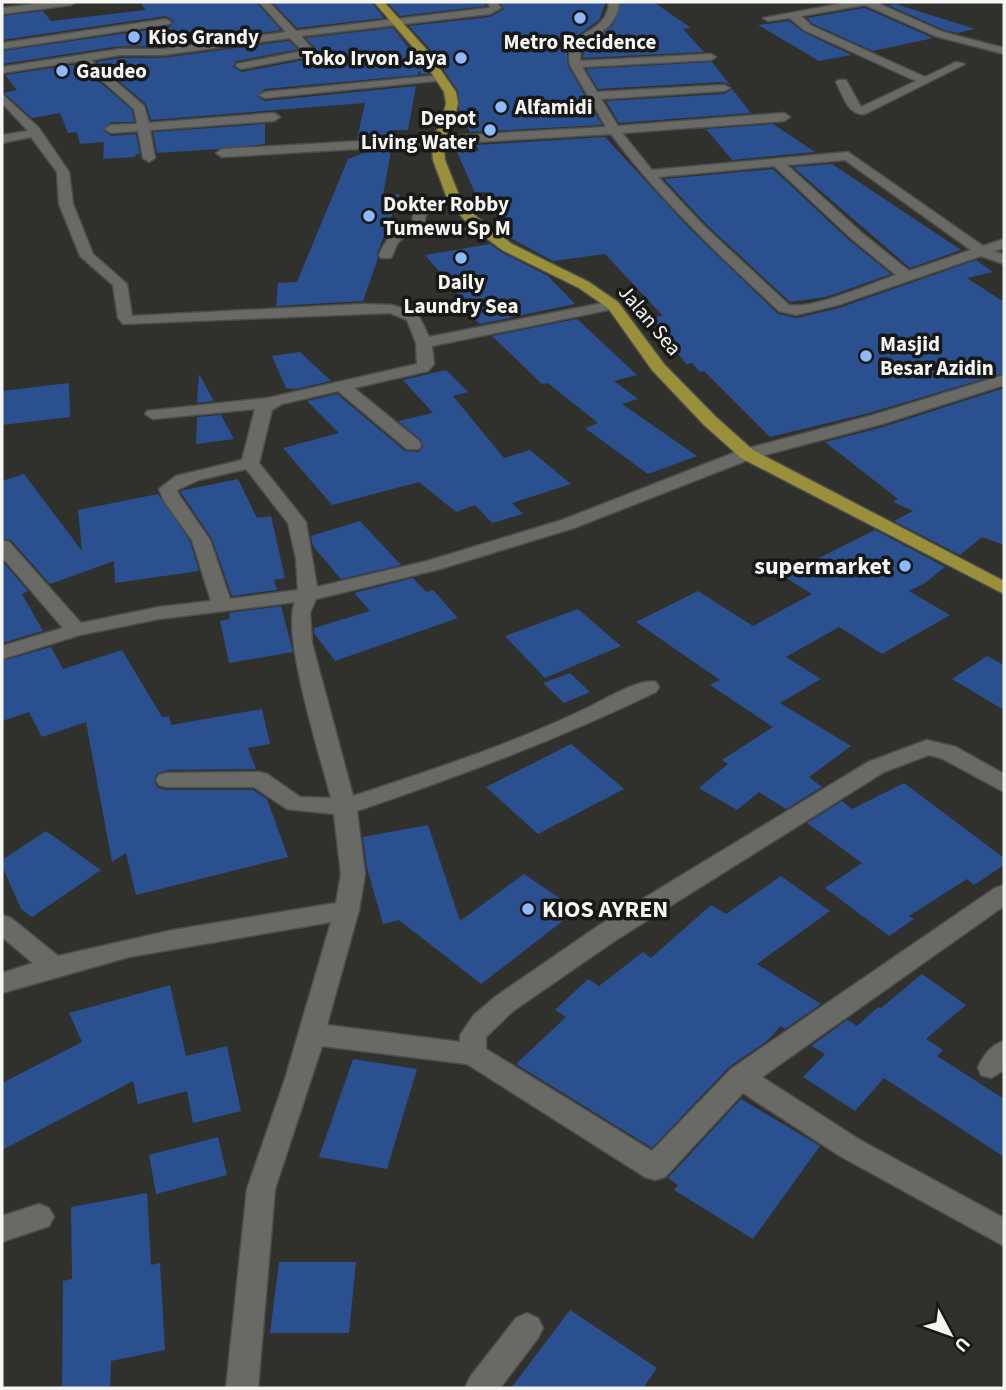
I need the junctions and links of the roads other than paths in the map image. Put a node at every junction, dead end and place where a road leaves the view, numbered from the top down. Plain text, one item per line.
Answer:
1 (71, 2) edge
2 (265, 2) edge
3 (379, 2) edge
4 (492, 2) edge
5 (614, 2) edge
6 (865, 2) edge
7 (2, 11) edge
8 (793, 15) junction
9 (768, 18) dead end
10 (397, 20) junction
11 (166, 22) dead end
12 (93, 32) junction
13 (295, 34) junction
14 (2, 46) edge
15 (1004, 51) edge
16 (120, 52) junction
17 (82, 57) junction
18 (711, 57) dead end
19 (575, 64) junction
20 (960, 64) dead end
21 (241, 66) dead end
22 (2, 70) edge
23 (441, 78) junction
24 (925, 81) junction
25 (842, 82) dead end
26 (724, 88) dead end
27 (265, 95) dead end
28 (592, 96) junction
29 (2, 97) edge
30 (274, 117) dead end
31 (784, 117) dead end
32 (144, 126) junction
33 (111, 128) dead end
34 (614, 130) junction
35 (34, 133) junction
36 (2, 139) edge
37 (437, 140) junction
38 (222, 153) dead end
39 (149, 158) dead end
40 (775, 162) junction
41 (650, 174) junction
42 (421, 207) dead end
43 (419, 228) junction
44 (483, 230) junction
45 (1004, 243) edge
46 (982, 251) junction
47 (386, 255) dead end
48 (1004, 260) edge
49 (906, 276) junction
50 (613, 305) junction
51 (424, 343) junction
52 (1004, 380) edge
53 (343, 387) junction
54 (270, 403) junction
55 (153, 414) dead end
56 (413, 445) dead end
57 (747, 454) junction
58 (250, 463) junction
59 (2, 546) edge
60 (1004, 588) edge
61 (308, 595) junction
62 (222, 605) junction
63 (76, 630) junction
64 (2, 653) edge
65 (649, 687) dead end
66 (166, 780) dead end
67 (1004, 784) edge
68 (345, 807) junction
69 (1004, 894) edge
70 (348, 910) junction
71 (2, 925) edge
72 (52, 965) junction
73 (2, 983) edge
74 (312, 1034) junction
75 (473, 1054) junction
76 (741, 1077) junction
77 (39, 1217) dead end
78 (2, 1229) edge
79 (1004, 1233) edge
80 (527, 1328) dead end
81 (242, 1388) edge
82 (481, 1388) edge

1 - 7 street
2 - 13 street
3 - 10 main road
4 - 10 street
5 - 19 street
6 - 8 street
6 - 15 street
8 - 9 street
8 - 24 street
10 - 13 street
10 - 23 main road
11 - 12 street
12 - 14 street
12 - 16 street
13 - 16 street
13 - 21 street
16 - 17 street
17 - 22 street
17 - 32 street
18 - 19 street
19 - 28 street
20 - 24 street
23 - 27 street
23 - 37 main road
24 - 25 street
26 - 28 street
28 - 34 street
29 - 35 street
30 - 32 street
31 - 34 street
32 - 33 street
32 - 39 street
34 - 37 street
34 - 41 street
35 - 36 street
35 - 51 street
37 - 38 street
37 - 44 main road, Jalan Sea
40 - 41 street
40 - 46 street
40 - 49 street
41 - 49 street
42 - 43 street
43 - 44 street
43 - 47 street
44 - 50 main road, Jalan Sea
45 - 46 street
46 - 48 street
46 - 49 street
50 - 51 street
50 - 57 main road, Jalan Sea
51 - 53 street
52 - 57 street
53 - 54 street
53 - 56 street
54 - 55 street
54 - 58 street
57 - 60 main road, Jalan Sea
57 - 61 street
58 - 61 street
58 - 62 street
59 - 63 street
61 - 62 street
61 - 68 street
62 - 63 street
63 - 64 street
65 - 68 street
66 - 68 street
67 - 75 street
68 - 70 street
69 - 76 street
70 - 72 street
70 - 74 street
71 - 72 street
72 - 73 street
74 - 75 street
74 - 81 street
75 - 76 street
76 - 79 street
77 - 78 street
80 - 82 street

